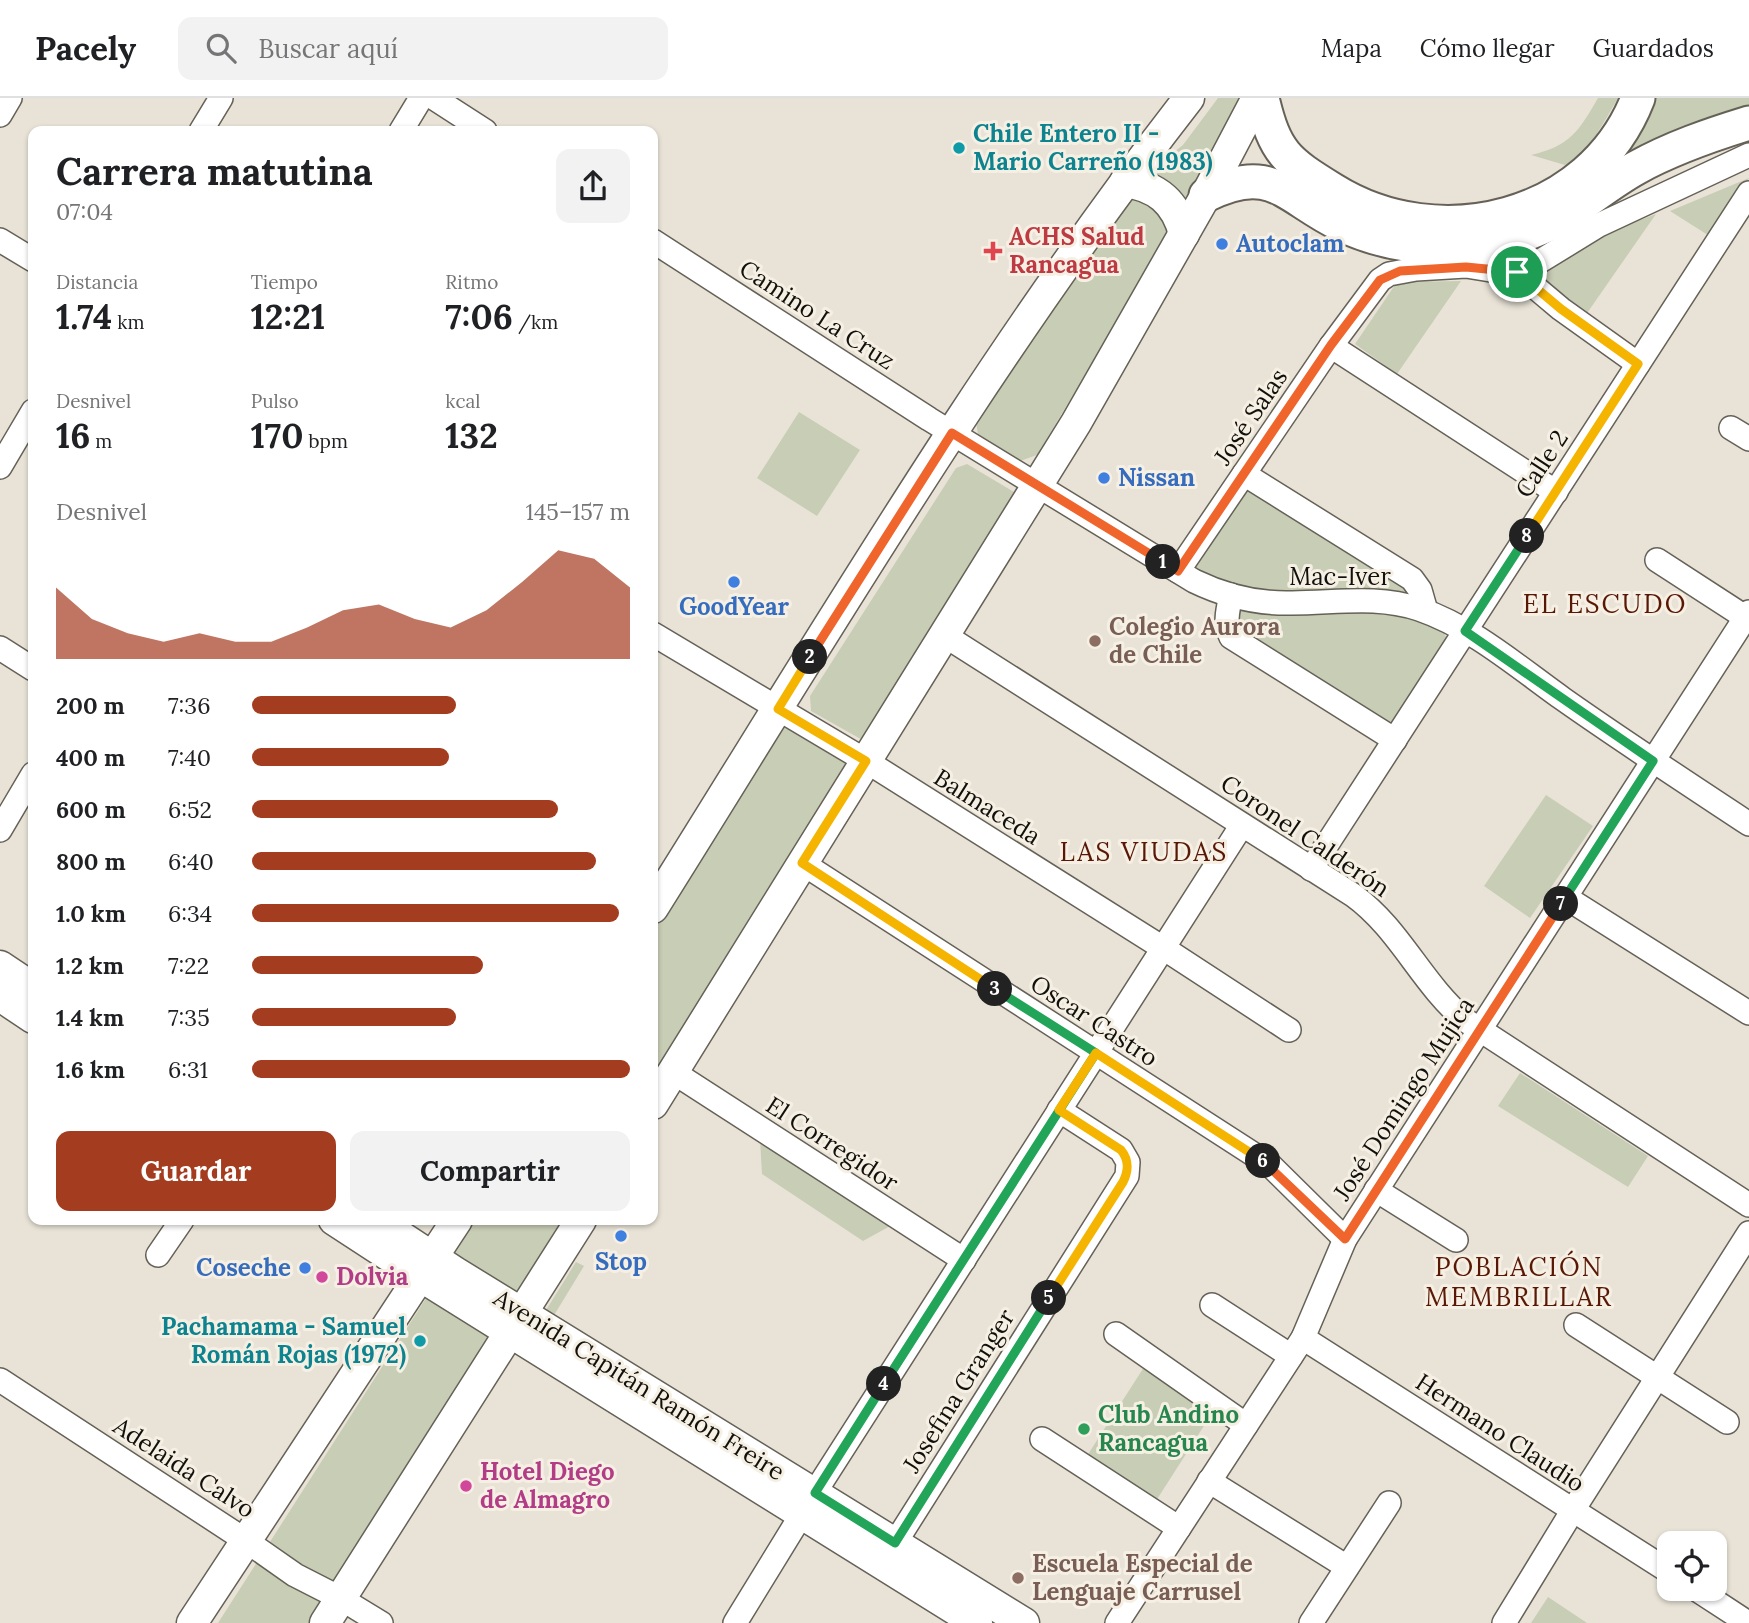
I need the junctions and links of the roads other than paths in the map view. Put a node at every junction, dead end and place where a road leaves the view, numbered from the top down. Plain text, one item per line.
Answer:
1 (10, 98) edge
2 (221, 98) edge
3 (421, 98) edge
4 (434, 98) edge
5 (1189, 98) edge
6 (1259, 98) edge
7 (1638, 98) edge
8 (0, 114) edge
9 (1749, 123) edge
10 (204, 126) edge
11 (404, 126) edge
12 (477, 126) edge
13 (1749, 155) edge
14 (1125, 182) junction
15 (1749, 193) edge
16 (1206, 195) junction
17 (1184, 234) junction
18 (0, 240) edge
19 (658, 244) edge
20 (28, 257) edge
21 (1517, 272) junction
22 (1331, 345) junction
23 (1638, 364) junction
24 (28, 419) edge
25 (952, 433) junction
26 (0, 467) edge
27 (1244, 474) junction
28 (1037, 485) junction
29 (1556, 492) junction
30 (1657, 560) dead end
31 (1178, 571) junction
32 (1231, 595) junction
33 (1426, 611) junction
34 (1747, 615) edge
35 (1465, 631) junction
36 (944, 635) junction
37 (658, 637) edge
38 (0, 648) edge
39 (28, 666) edge
40 (778, 709) junction
41 (1395, 740) junction
42 (866, 761) junction
43 (1653, 761) junction
44 (28, 782) edge
45 (1749, 824) edge
46 (1242, 825) junction
47 (0, 830) edge
48 (802, 863) junction
49 (1311, 869) junction
50 (1565, 897) junction
51 (658, 900) edge
52 (1163, 948) junction
53 (0, 965) edge
54 (28, 985) edge
55 (0, 996) edge
56 (1749, 1013) edge
57 (28, 1015) edge
58 (1289, 1030) dead end
59 (1479, 1030) junction
60 (1096, 1053) junction
61 (673, 1072) junction
62 (658, 1096) edge
63 (1059, 1110) junction
64 (1376, 1190) junction
65 (1749, 1205) edge
66 (179, 1225) edge
67 (344, 1225) edge
68 (381, 1225) edge
69 (454, 1225) edge
70 (578, 1225) edge
71 (1749, 1233) edge
72 (1345, 1239) junction
73 (1456, 1240) dead end
74 (158, 1255) dead end
75 (964, 1260) junction
76 (426, 1267) junction
77 (1212, 1305) dead end
78 (517, 1322) junction
79 (1576, 1325) dead end
80 (1116, 1335) dead end
81 (1297, 1347) junction
82 (1659, 1377) junction
83 (0, 1380) edge
84 (1727, 1422) dead end
85 (1246, 1425) junction
86 (1042, 1439) dead end
87 (1209, 1481) junction
88 (809, 1503) junction
89 (1388, 1503) dead end
90 (1573, 1510) junction
91 (1179, 1528) junction
92 (246, 1540) junction
93 (895, 1543) junction
94 (1657, 1564) edge
95 (1347, 1567) junction
96 (341, 1598) junction
97 (1714, 1601) edge
98 (192, 1623) edge
99 (325, 1623) edge
100 (381, 1623) edge
101 (735, 1623) edge
102 (977, 1623) edge
103 (1024, 1623) edge
104 (1117, 1623) edge
105 (1311, 1623) edge
106 (1504, 1623) edge
107 (1748, 1623) edge

1 - 8 street
2 - 10 street
3 - 11 street
4 - 12 street
5 - 14 main road
6 - 7 highway
6 - 16 main road
9 - 16 highway
13 - 21 street
14 - 17 main road
14 - 25 main road
15 - 23 street, Calle 2
16 - 17 main road
17 - 28 main road
18 - 20 street
19 - 25 street, Camino La Cruz
21 - 22 street, José Salas
21 - 23 street
22 - 27 street, José Salas
22 - 29 street
23 - 29 street, Calle 2
24 - 26 street
25 - 28 street, Mac-Iver
25 - 40 main road
27 - 31 street, José Salas
27 - 33 street
28 - 31 street, Mac-Iver
28 - 36 main road
29 - 35 street, Calle 2
30 - 34 street
31 - 32 street, Mac-Iver
32 - 33 street, Mac-Iver
32 - 41 street
33 - 35 street, Mac-Iver
34 - 43 street, José Domingo Mujica
35 - 41 street, Calle 2
35 - 43 street, Mac-Iver
36 - 42 main road
36 - 46 street, Coronel Calderón
37 - 40 street, Balmaceda
38 - 39 street
40 - 42 street, Balmaceda
40 - 51 main road
41 - 49 street, Calle 2
42 - 48 main road
42 - 52 street, Balmaceda
43 - 45 street, Mac-Iver
43 - 50 street, José Domingo Mujica
44 - 47 street
46 - 49 street, Coronel Calderón
46 - 52 street
48 - 60 street, Oscar Castro
48 - 61 main road
49 - 59 street, Coronel Calderón
50 - 56 street
50 - 59 street, José Domingo Mujica
52 - 58 street, Balmaceda
52 - 60 street
53 - 54 main road
55 - 57 main road
59 - 64 street, José Domingo Mujica
59 - 65 street, Coronel Calderón
60 - 63 street
60 - 72 street, Oscar Castro
61 - 62 main road
61 - 75 street, El Corregidor
63 - 75 street
63 - 93 street, Josefina Granger
64 - 72 street, José Domingo Mujica
64 - 73 street
66 - 74 street
67 - 76 main road
68 - 76 main road
69 - 76 main road
70 - 78 main road
71 - 82 street
72 - 81 street, José Domingo Mujica
75 - 88 street
76 - 78 main road, Avenida Capitán Ramón Freire
76 - 92 main road
77 - 81 street, Hermano Claudio
78 - 88 main road, Avenida Capitán Ramón Freire
78 - 96 main road
79 - 82 street
80 - 85 street
81 - 85 street, José Domingo Mujica
81 - 90 street, Hermano Claudio
82 - 84 street
82 - 90 street
83 - 92 street, Adelaida Calvo
85 - 87 street, José Domingo Mujica
86 - 91 street
87 - 91 street, José Domingo Mujica
87 - 95 street
88 - 93 main road, Avenida Capitán Ramón Freire
88 - 101 street
88 - 102 main road, Avenida Capitán Ramón Freire
89 - 95 street
90 - 94 street, Hermano Claudio
90 - 106 street
91 - 104 street, José Domingo Mujica
92 - 96 street, Adelaida Calvo
92 - 98 main road
93 - 103 main road, Avenida Capitán Ramón Freire
95 - 105 street
96 - 99 main road
96 - 100 street, Adelaida Calvo
97 - 107 street

